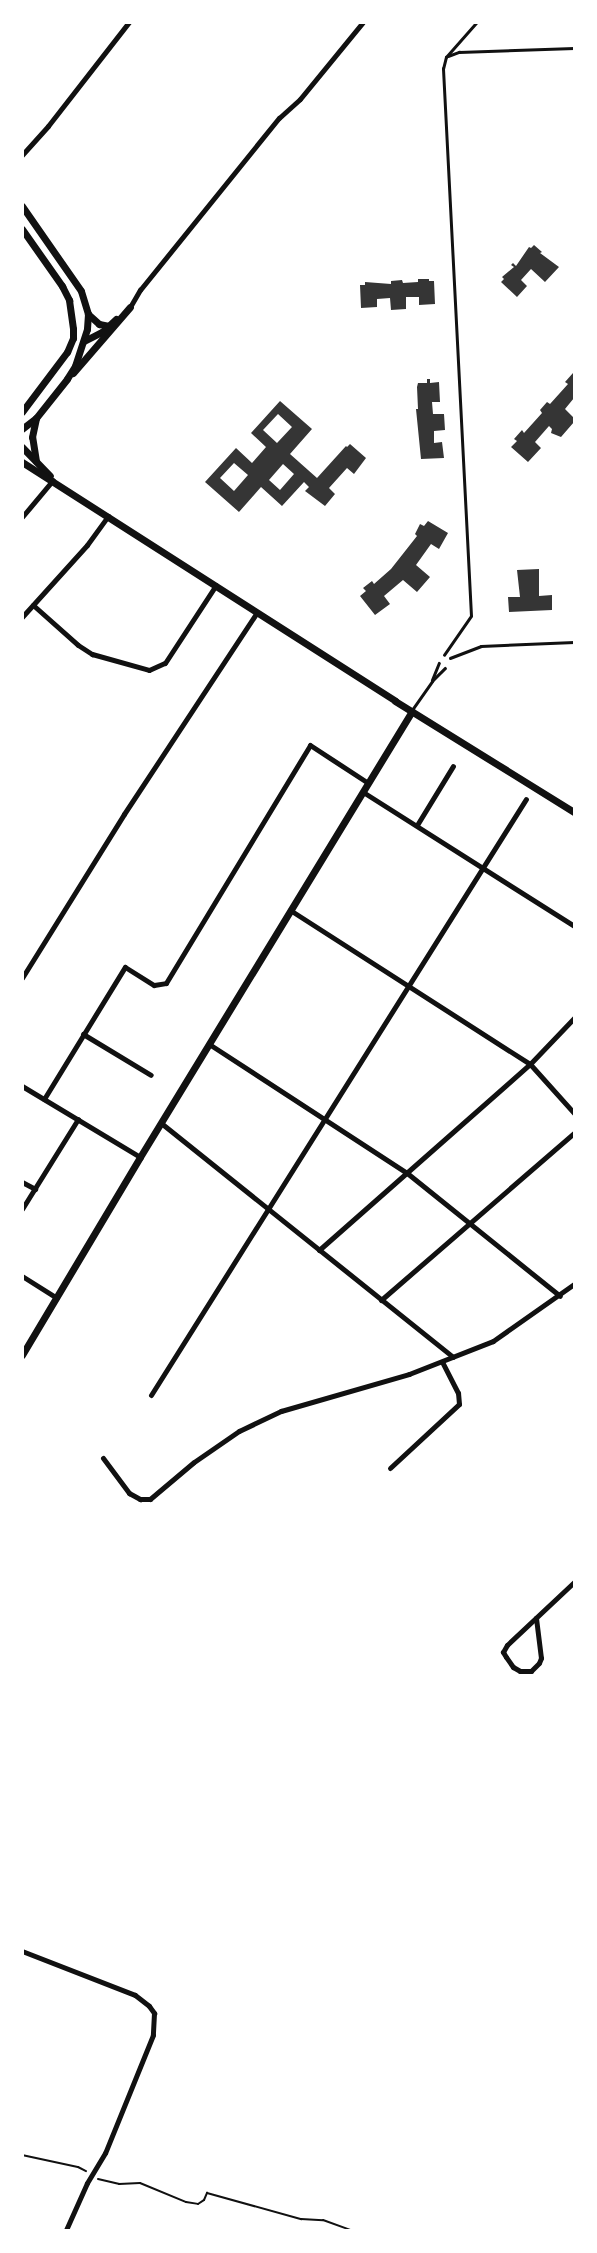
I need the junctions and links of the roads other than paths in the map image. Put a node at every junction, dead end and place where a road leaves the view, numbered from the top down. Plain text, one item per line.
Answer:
1 (129, 22) edge
2 (363, 22) edge
3 (477, 22) edge
4 (574, 48) edge
5 (446, 57) junction
6 (22, 155) edge
7 (22, 206) edge
8 (22, 229) edge
9 (130, 307) junction
10 (88, 314) junction
11 (109, 326) junction
12 (72, 338) junction
13 (84, 341) junction
14 (100, 344) junction
15 (67, 379) junction
16 (31, 398) junction
17 (22, 406) edge
18 (22, 412) edge
19 (36, 418) junction
20 (22, 429) edge
21 (22, 447) edge
22 (36, 461) junction
23 (22, 462) edge
24 (53, 480) junction
25 (22, 516) edge
26 (108, 516) junction
27 (216, 585) junction
28 (33, 604) junction
29 (257, 612) junction
30 (22, 616) edge
31 (574, 642) edge
32 (444, 655) dead end
33 (450, 658) dead end
34 (439, 663) dead end
35 (445, 668) dead end
36 (432, 681) junction
37 (412, 711) junction
38 (453, 766) dead end
39 (368, 783) junction
40 (363, 792) junction
41 (526, 798) dead end
42 (574, 812) edge
43 (417, 825) junction
44 (482, 868) junction
45 (290, 910) junction
46 (574, 926) edge
47 (22, 978) edge
48 (409, 984) junction
49 (574, 1018) edge
50 (83, 1034) junction
51 (209, 1044) junction
52 (530, 1064) junction
53 (151, 1075) dead end
54 (22, 1086) edge
55 (44, 1099) junction
56 (574, 1114) edge
57 (325, 1118) junction
58 (78, 1119) junction
59 (161, 1122) junction
60 (574, 1133) edge
61 (140, 1157) junction
62 (407, 1173) junction
63 (22, 1182) edge
64 (35, 1189) junction
65 (268, 1208) junction
66 (22, 1210) edge
67 (471, 1223) junction
68 (320, 1250) junction
69 (22, 1276) edge
70 (574, 1284) edge
71 (560, 1296) junction
72 (56, 1298) junction
73 (381, 1300) junction
74 (22, 1355) edge
75 (453, 1358) junction
76 (442, 1362) junction
77 (150, 1395) dead end
78 (103, 1458) dead end
79 (390, 1468) dead end
80 (574, 1582) edge
81 (536, 1618) junction
82 (22, 1950) edge
83 (66, 2230) edge

1 - 6 street
2 - 9 street
3 - 5 lane
4 - 5 lane
5 - 32 lane
7 - 10 street
8 - 12 street
9 - 11 street
9 - 14 street
10 - 11 street
10 - 13 street
11 - 13 street
12 - 13 street
12 - 16 street
13 - 14 street
13 - 15 street
14 - 15 street
15 - 19 street
16 - 17 street
16 - 18 street
19 - 20 street
19 - 22 street
21 - 22 street
22 - 24 street
23 - 24 street
24 - 25 street
24 - 26 street
26 - 27 street
26 - 28 street
27 - 28 street
27 - 29 street
28 - 30 street
29 - 37 street
29 - 47 street
31 - 33 lane
34 - 36 lane
35 - 36 lane
36 - 37 lane
37 - 39 street
37 - 42 street
38 - 43 street
39 - 40 street
39 - 50 street
40 - 43 street
40 - 45 street
41 - 44 street
43 - 44 street
44 - 46 street
44 - 48 street
45 - 48 street
45 - 51 street
48 - 52 street
48 - 57 street
49 - 52 street
50 - 53 street
50 - 55 street
51 - 57 street
51 - 59 street
52 - 56 street
52 - 62 street
54 - 55 street
55 - 58 street
57 - 62 street
57 - 65 street
58 - 61 street
58 - 64 street
59 - 61 street
59 - 65 street
60 - 67 street
61 - 72 street
62 - 67 street
62 - 68 street
63 - 64 street
64 - 66 street
65 - 68 street
65 - 77 street
67 - 71 street
67 - 73 street
68 - 73 street
69 - 72 street
70 - 71 street
71 - 75 street
72 - 74 street
73 - 75 street
75 - 76 street
76 - 78 street
76 - 79 street
80 - 81 street
81 - 81 street
82 - 83 street

